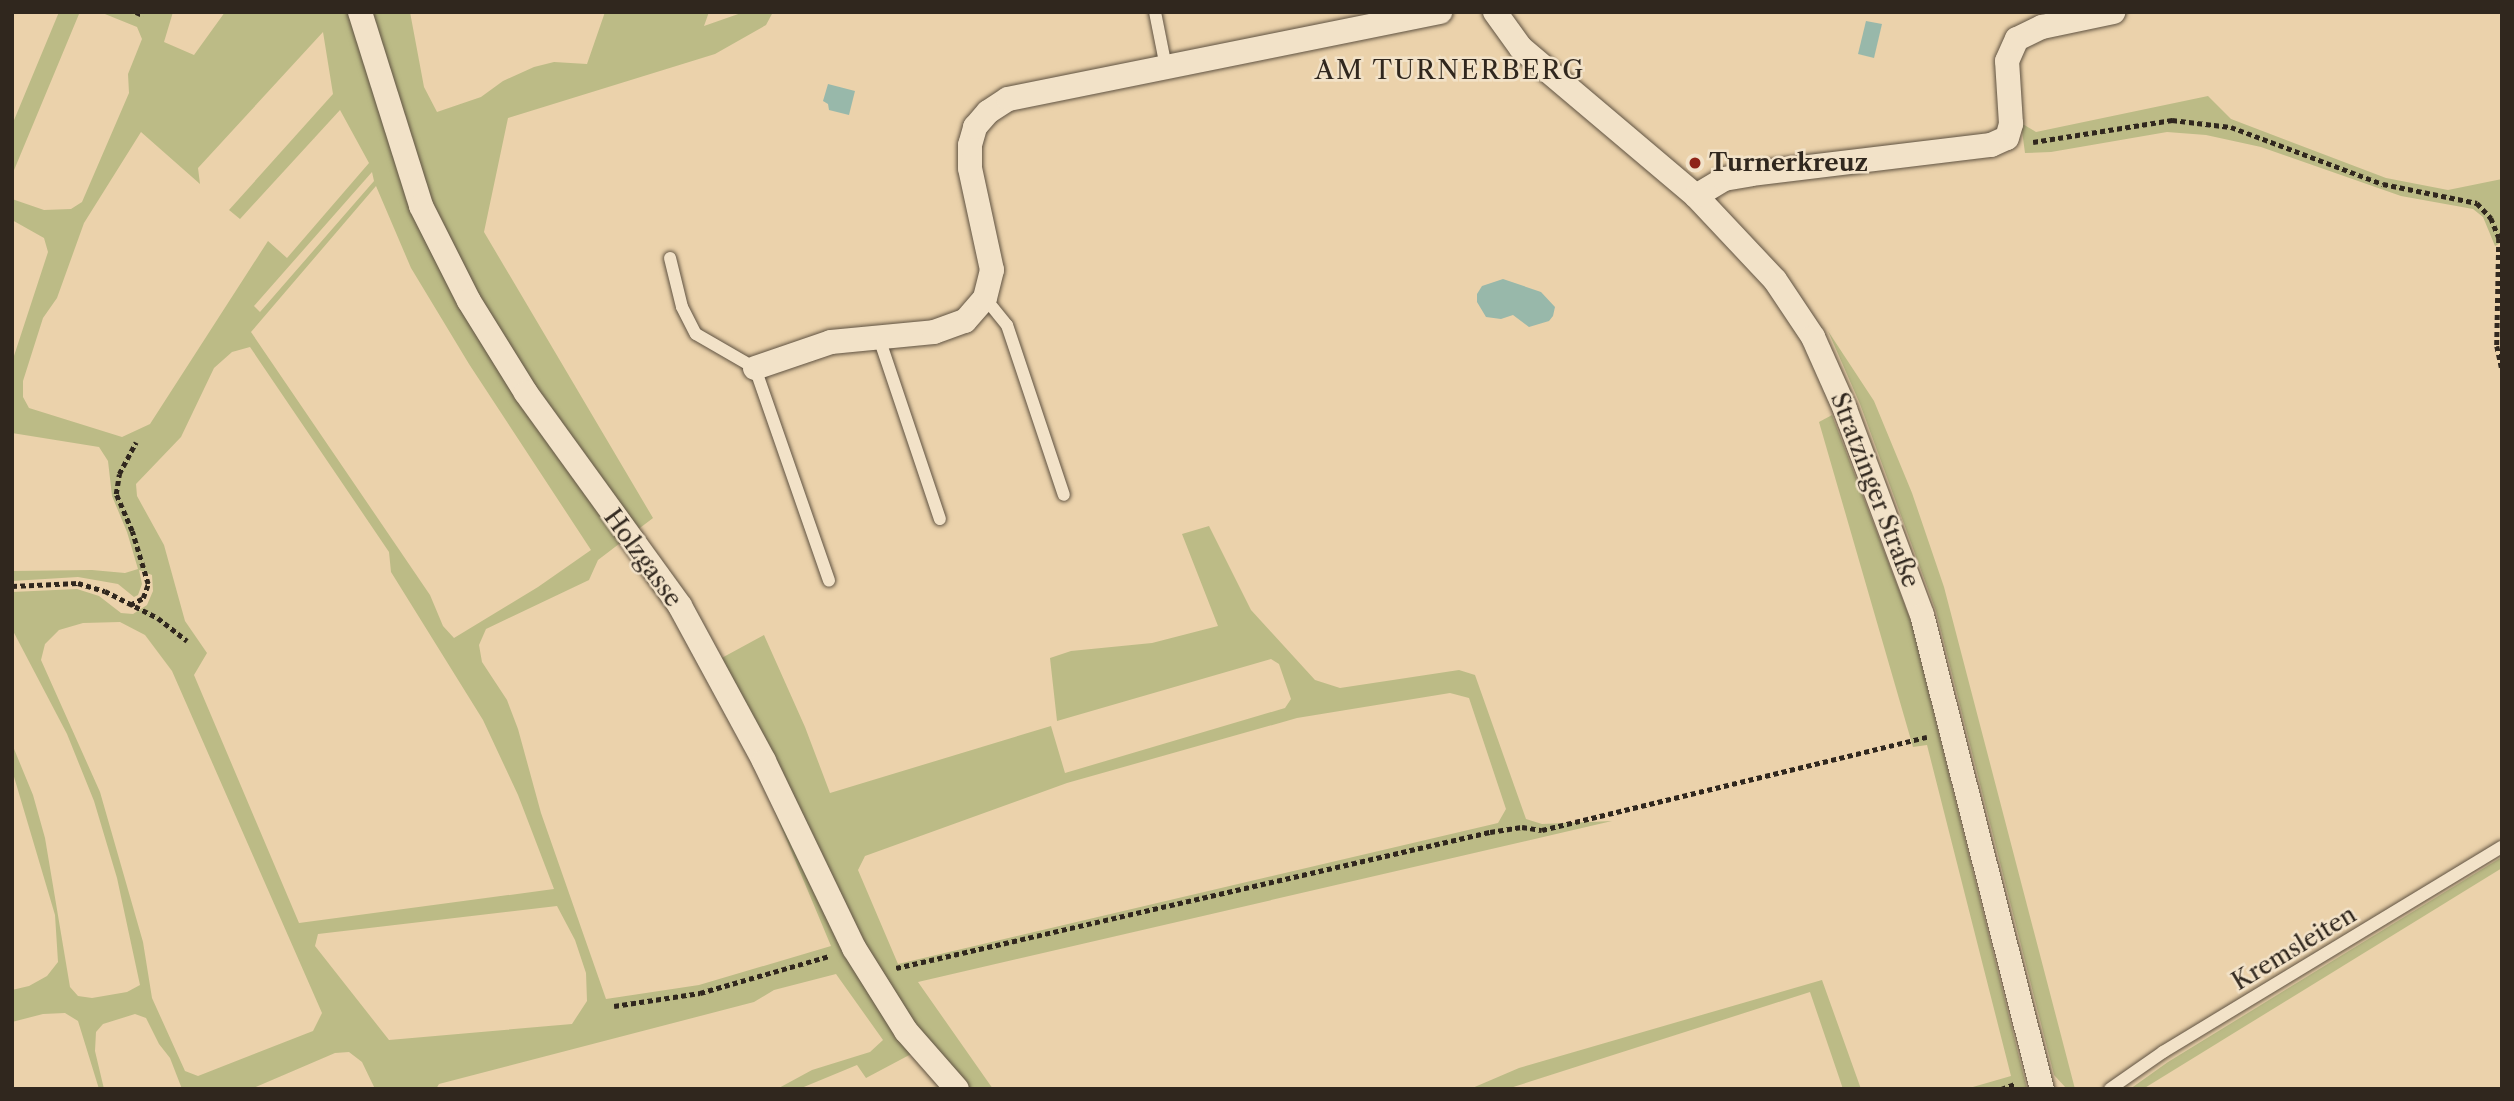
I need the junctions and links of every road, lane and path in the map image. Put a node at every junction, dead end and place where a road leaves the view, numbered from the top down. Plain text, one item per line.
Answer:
1 (135, 12) edge
2 (360, 12) edge
3 (1155, 12) edge
4 (1440, 12) edge
5 (1495, 12) edge
6 (2113, 12) edge
7 (143, 15) dead end
8 (1166, 67) junction
9 (2007, 138) junction
10 (1696, 196) junction
11 (670, 258) dead end
12 (985, 298) junction
13 (879, 338) junction
14 (755, 368) junction
15 (2502, 369) edge
16 (135, 442) dead end
17 (1064, 495) dead end
18 (940, 519) dead end
19 (829, 580) dead end
20 (12, 586) edge
21 (130, 606) junction
22 (187, 641) dead end
23 (1952, 731) junction
24 (2502, 847) edge
25 (854, 948) junction
26 (882, 995) junction
27 (614, 1006) dead end
28 (957, 1089) edge
29 (2042, 1089) edge
30 (2110, 1089) edge

1 - 7 path
2 - 25 street, Holzgasse
3 - 8 lane
4 - 8 street
5 - 10 street, Stratzinger Straße
6 - 9 street
8 - 12 street
9 - 10 street
9 - 15 path
10 - 23 street, Stratzinger Straße
11 - 14 lane
12 - 13 street
12 - 17 lane
13 - 14 street
13 - 18 lane
14 - 19 lane
16 - 21 path
20 - 21 path
21 - 22 path
23 - 26 path
23 - 29 street, Stratzinger Straße
24 - 30 lane, Kremsleiten
25 - 26 street, Holzgasse
25 - 27 path
26 - 28 street, Holzgasse

